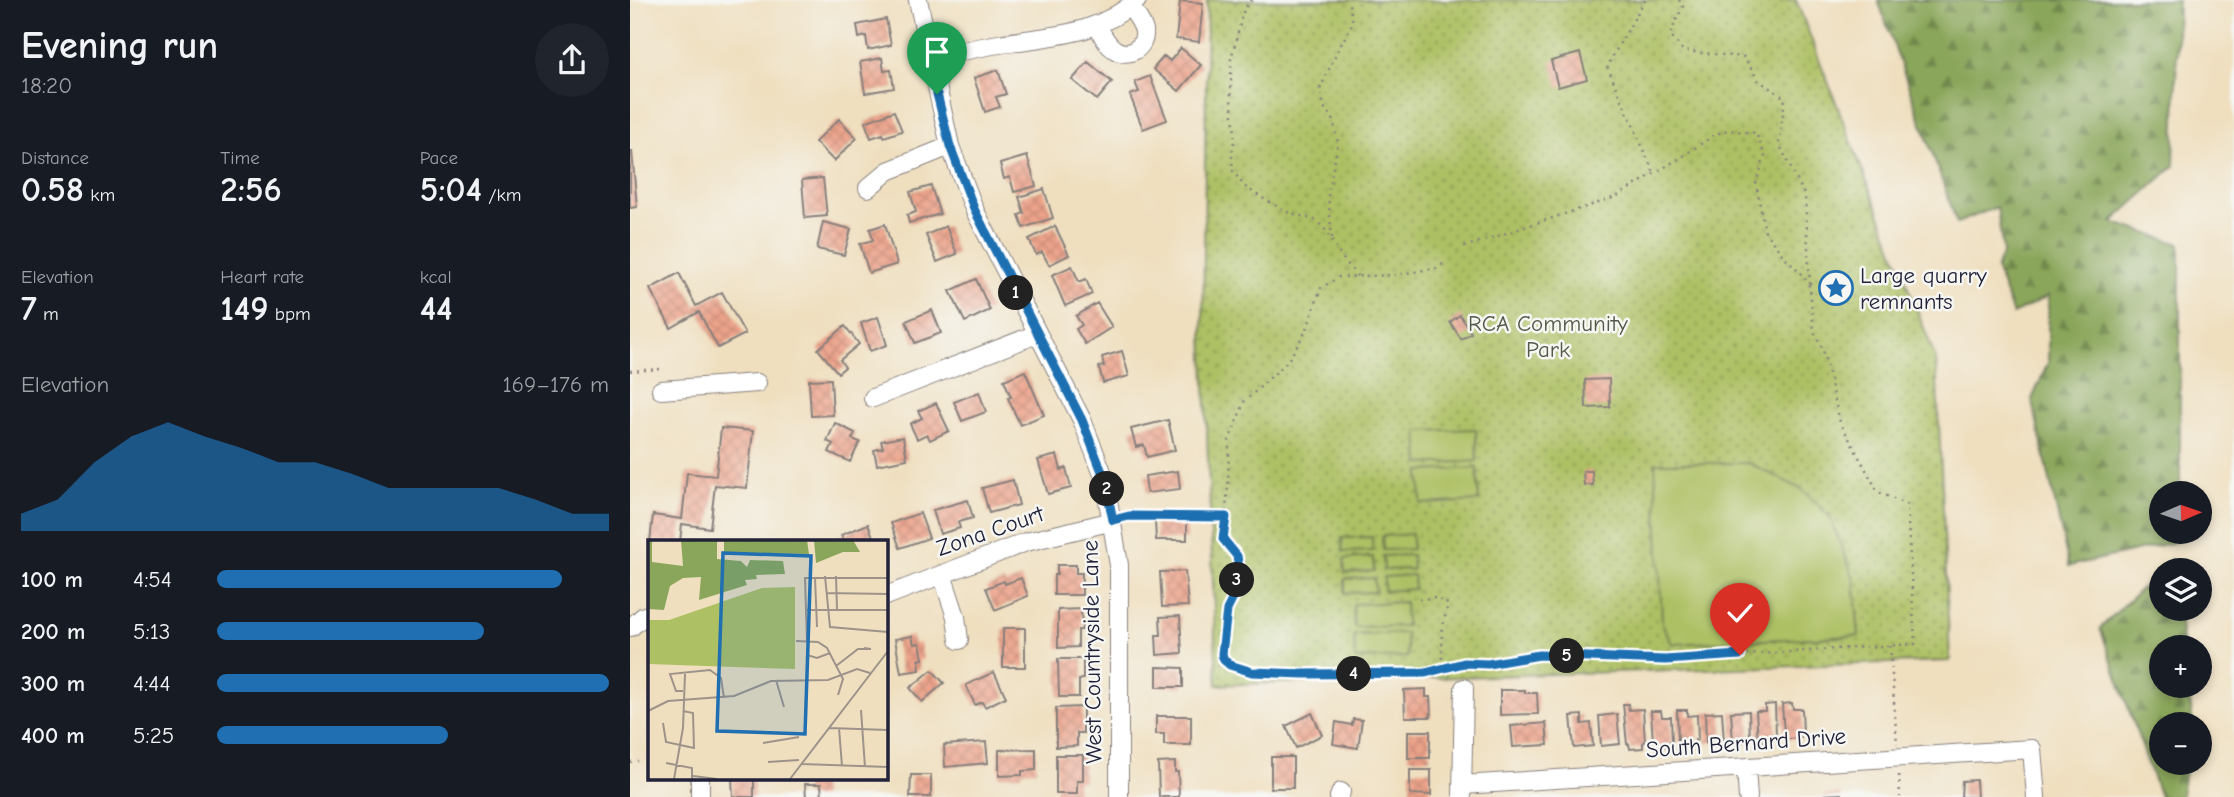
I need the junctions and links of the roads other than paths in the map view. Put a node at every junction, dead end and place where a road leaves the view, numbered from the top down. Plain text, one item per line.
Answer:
1 (918, 0) edge
2 (1133, 3) edge
3 (1098, 26) junction
4 (929, 58) junction
5 (950, 146) junction
6 (867, 188) dead end
7 (1037, 334) junction
8 (757, 383) dead end
9 (661, 390) dead end
10 (873, 398) dead end
11 (1113, 520) junction
12 (942, 574) junction
13 (887, 596) edge
14 (648, 615) edge
15 (631, 628) edge
16 (958, 640) dead end
17 (1464, 688) dead end
18 (1745, 768) junction
19 (1462, 791) edge
20 (1119, 797) edge
21 (1748, 797) edge
22 (2036, 797) edge

1 - 4 street, West Countryside Lane
2 - 3 street
2 - 3 street
3 - 4 street
4 - 5 street, West Countryside Lane
5 - 6 street
5 - 7 street, West Countryside Lane
7 - 10 street
7 - 11 street, West Countryside Lane
8 - 9 street
11 - 12 street, Zona Court
11 - 20 street, West Countryside Lane
12 - 13 street, Zona Court
12 - 16 street
14 - 15 street
17 - 19 street
18 - 19 street, South Bernard Drive
18 - 21 street
18 - 22 street, South Bernard Drive

